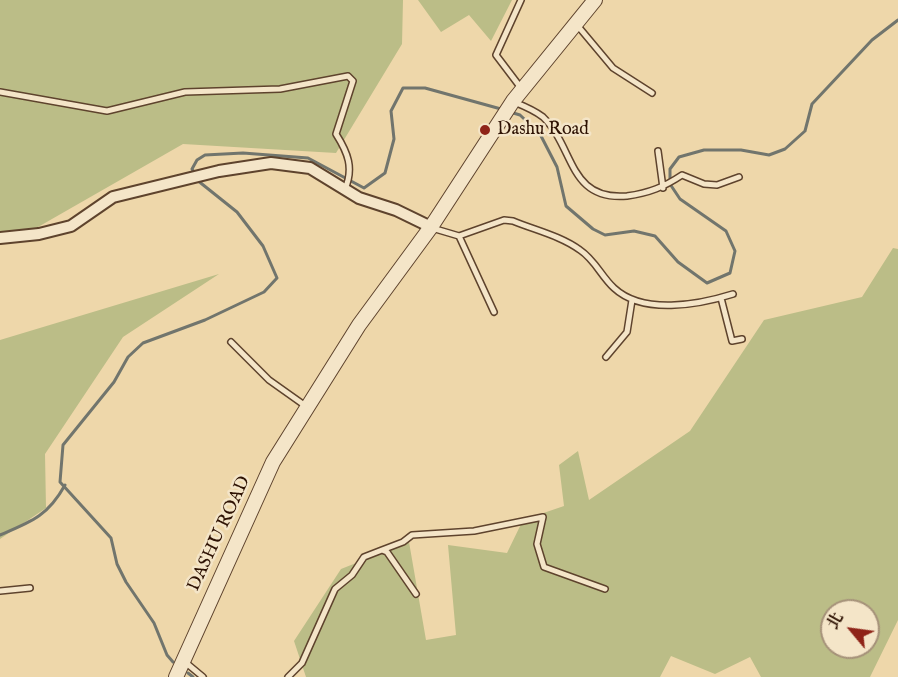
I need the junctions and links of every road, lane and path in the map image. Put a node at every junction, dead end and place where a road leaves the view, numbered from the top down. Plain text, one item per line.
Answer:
1 (520, 0) edge
2 (595, 0) edge
3 (576, 24) junction
4 (522, 90) junction
5 (0, 93) edge
6 (652, 93) dead end
7 (513, 101) junction
8 (658, 151) dead end
9 (739, 177) dead end
10 (663, 188) junction
11 (345, 189) junction
12 (431, 227) junction
13 (459, 236) junction
14 (0, 238) edge
15 (733, 294) dead end
16 (721, 298) junction
17 (632, 300) junction
18 (494, 312) dead end
19 (742, 339) dead end
20 (231, 342) dead end
21 (606, 357) dead end
22 (308, 407) junction
23 (382, 550) junction
24 (30, 588) dead end
25 (605, 589) dead end
26 (0, 591) edge
27 (416, 594) dead end
28 (183, 661) junction
29 (176, 677) edge
30 (203, 677) edge
31 (288, 677) edge

1 - 4 lane
2 - 3 street, DASHU ROAD
3 - 4 street, DASHU ROAD
3 - 6 lane
4 - 7 street, DASHU ROAD
5 - 11 lane
7 - 10 lane
7 - 12 street, DASHU ROAD
8 - 10 lane
9 - 10 lane
11 - 12 street
11 - 14 street
12 - 13 lane
12 - 22 street, DASHU ROAD
13 - 17 lane
13 - 18 lane
15 - 16 lane
16 - 17 lane
16 - 19 lane
17 - 21 lane
20 - 22 lane
22 - 28 street, DASHU ROAD
23 - 25 lane
23 - 27 lane
23 - 31 lane
24 - 26 lane
28 - 29 street, DASHU ROAD
28 - 30 lane

